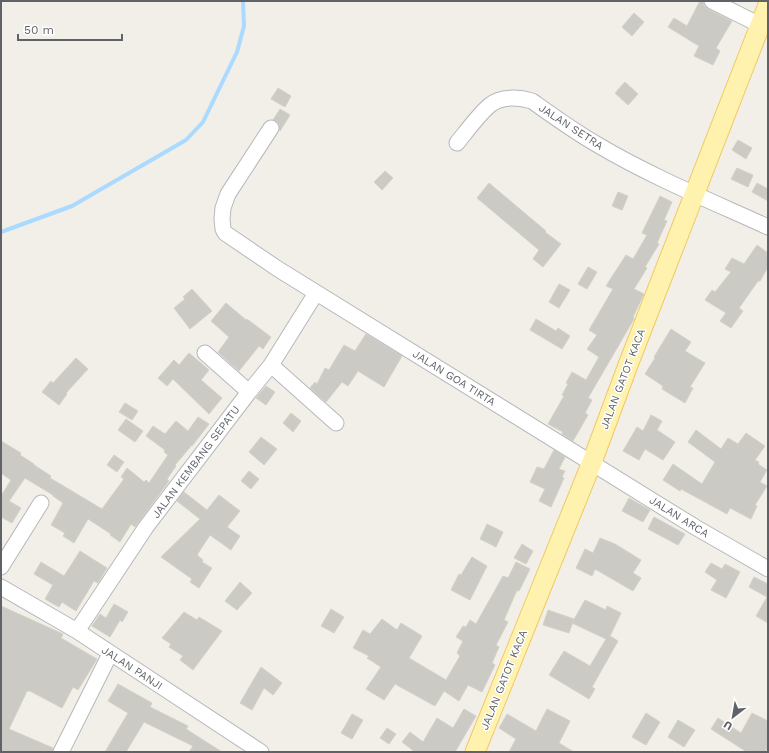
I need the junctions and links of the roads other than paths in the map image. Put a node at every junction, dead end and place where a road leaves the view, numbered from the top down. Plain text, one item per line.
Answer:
1 (712, 1) edge
2 (768, 5) edge
3 (760, 25) junction
4 (270, 128) dead end
5 (457, 143) dead end
6 (694, 195) junction
7 (768, 227) edge
8 (316, 293) junction
9 (204, 353) dead end
10 (271, 365) junction
11 (249, 392) junction
12 (336, 423) dead end
13 (592, 462) junction
14 (41, 504) dead end
15 (1, 567) edge
16 (768, 570) edge
17 (1, 587) edge
18 (77, 631) junction
19 (110, 654) junction
20 (61, 752) edge
21 (261, 752) edge
22 (475, 752) edge

1 - 3 street
2 - 3 main road, JALAN GATOT KACA
3 - 6 main road, JALAN GATOT KACA
4 - 8 street, JALAN GOA TIRTA
5 - 6 street, JALAN SETRA
6 - 7 street, JALAN SETRA
6 - 13 main road, JALAN GATOT KACA
8 - 10 street, JALAN KEMBANG SEPATU
8 - 13 street, JALAN GOA TIRTA
9 - 11 street
10 - 11 street, JALAN KEMBANG SEPATU
10 - 12 street
11 - 18 street, JALAN KEMBANG SEPATU
13 - 16 street, JALAN ARCA
13 - 22 main road, JALAN GATOT KACA
14 - 15 street
17 - 18 street, JALAN PANJI
18 - 19 street, JALAN PANJI
19 - 20 street
19 - 21 street, JALAN PANJI

